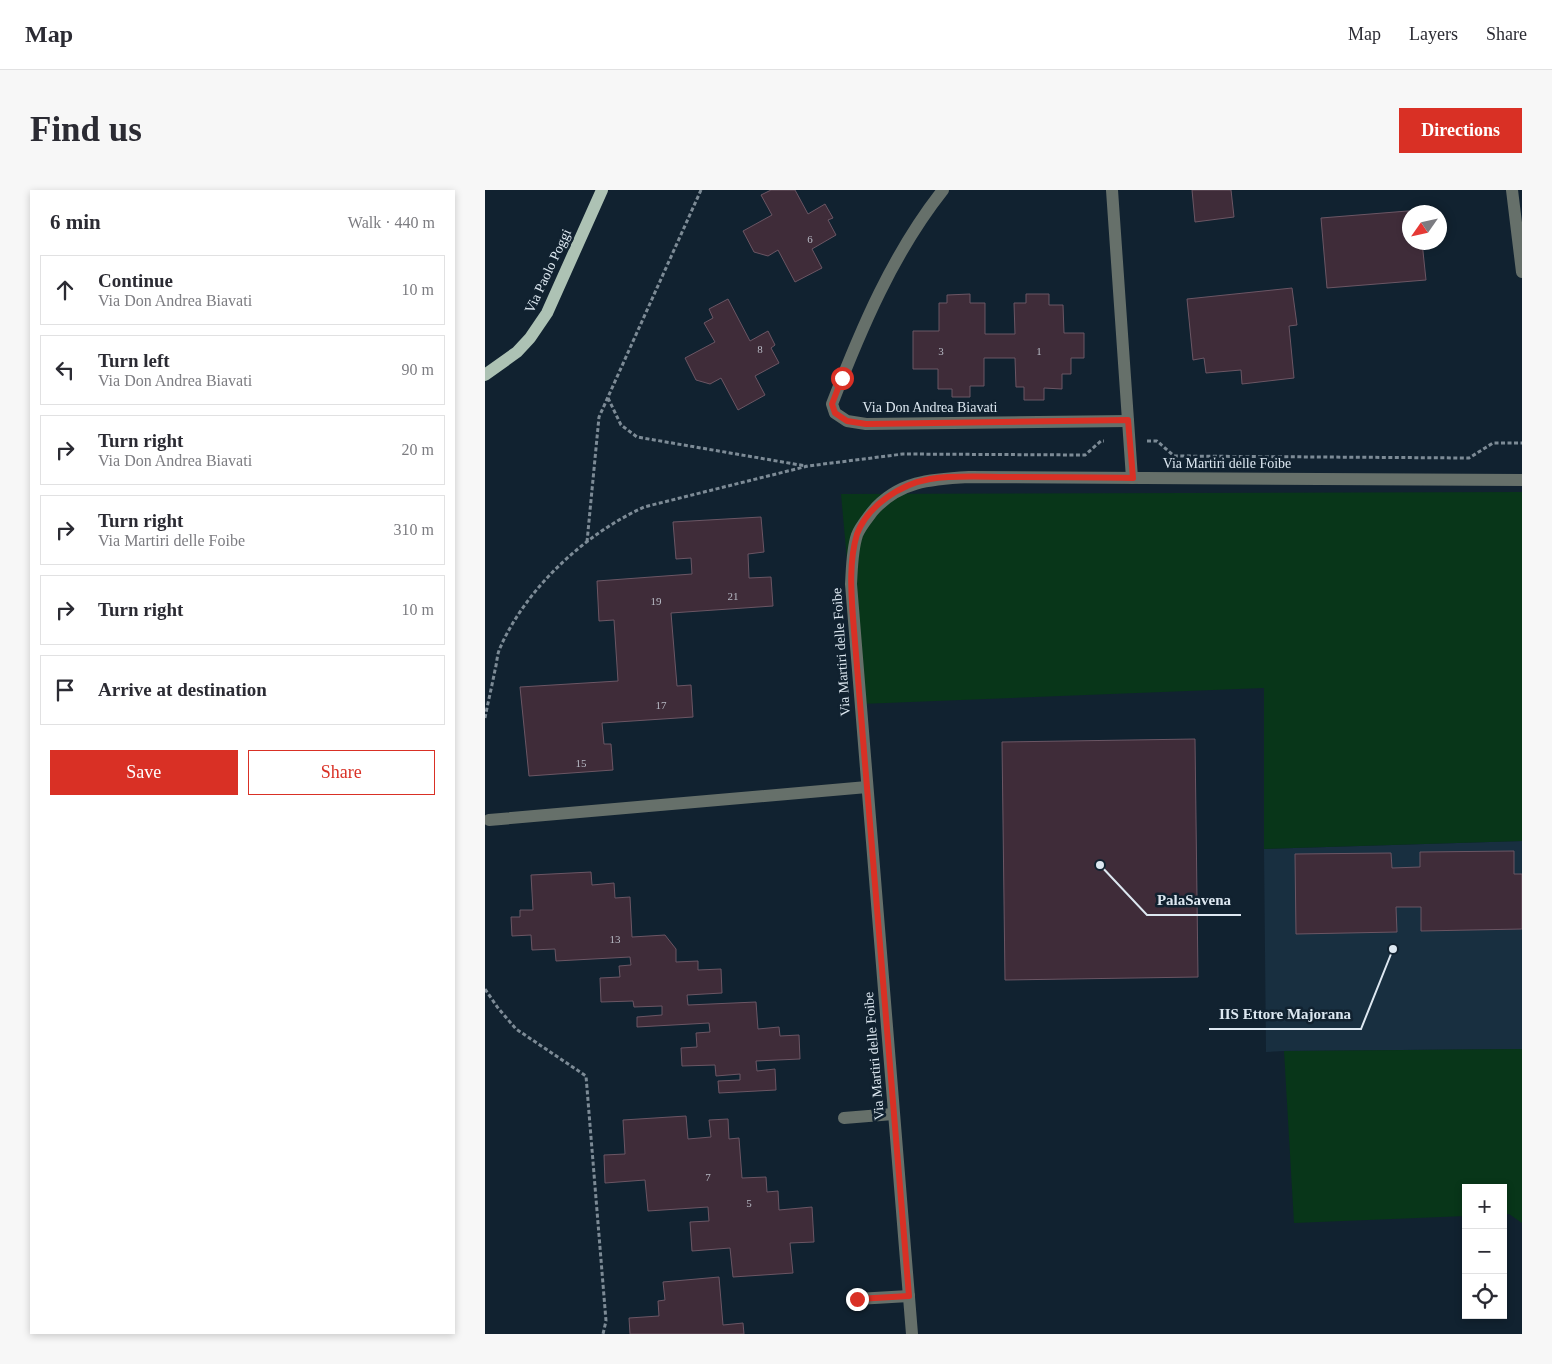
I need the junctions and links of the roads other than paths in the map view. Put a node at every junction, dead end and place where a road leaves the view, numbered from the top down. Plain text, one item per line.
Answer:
1 (601, 190) edge
2 (943, 190) edge
3 (1111, 190) edge
4 (1512, 190) edge
5 (1522, 272) edge
6 (485, 375) edge
7 (1128, 420) junction
8 (1133, 478) junction
9 (1522, 480) edge
10 (867, 787) junction
11 (489, 820) dead end
12 (893, 1114) junction
13 (844, 1118) dead end
14 (909, 1296) junction
15 (857, 1299) dead end
16 (912, 1334) edge

1 - 6 main road, Via Paolo Poggi
2 - 7 street, Via Don Andrea Biavati
3 - 7 street
4 - 5 street
7 - 8 street
8 - 9 street, Via Martiri delle Foibe
8 - 10 street, Via Martiri delle Foibe
10 - 11 street
10 - 12 street, Via Martiri delle Foibe
12 - 13 street
12 - 14 street, Via Martiri delle Foibe
14 - 15 street
14 - 16 street, Via Martiri delle Foibe

